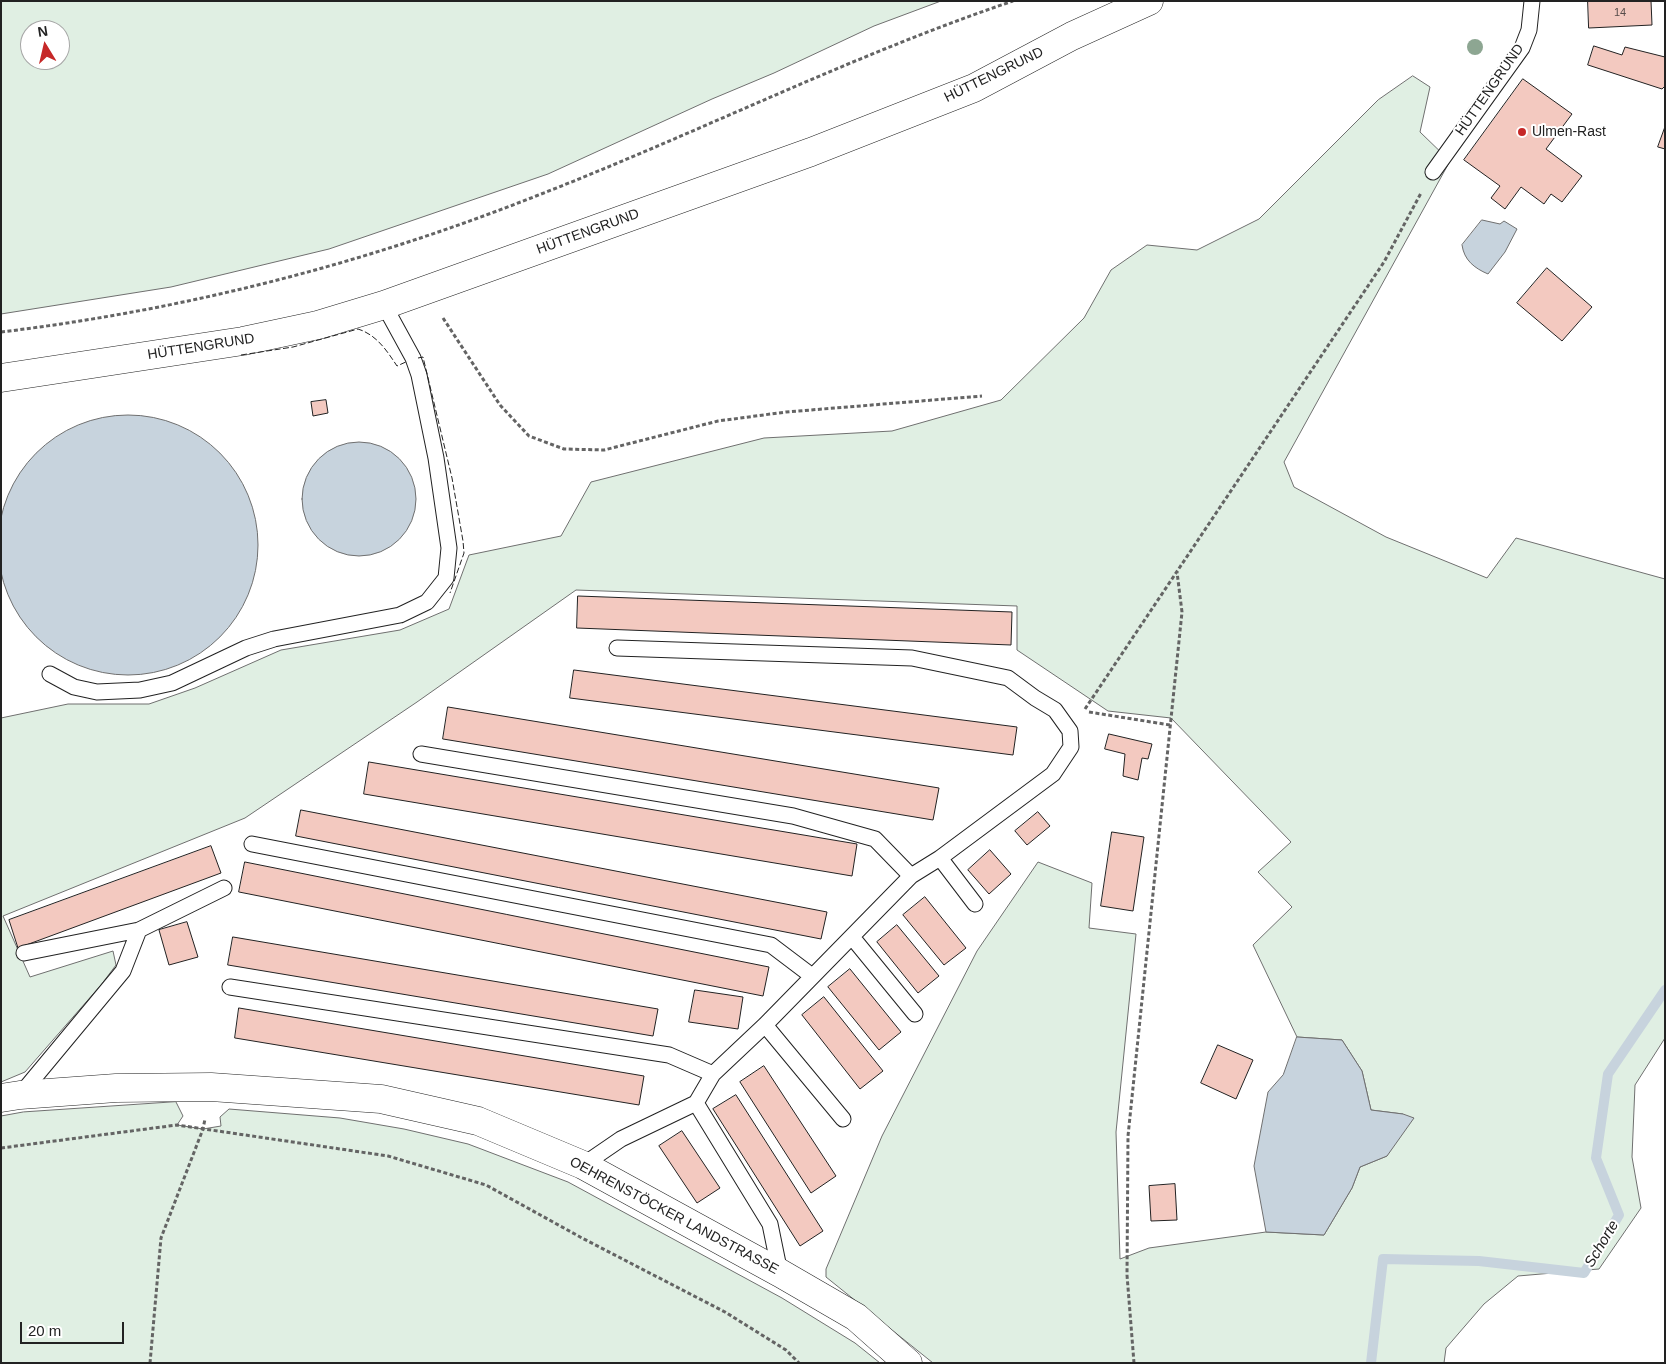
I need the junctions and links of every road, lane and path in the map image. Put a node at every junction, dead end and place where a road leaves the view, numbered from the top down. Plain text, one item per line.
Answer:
1 (1013, 1) edge
2 (1149, 1) edge
3 (1532, 1) edge
4 (1432, 172) joint
5 (425, 290) junction
6 (384, 306) junction
7 (1, 332) edge
8 (1, 378) edge
9 (982, 396) dead end
10 (1177, 572) junction
11 (617, 648) dead end
12 (50, 674) dead end
13 (1170, 725) junction
14 (421, 754) dead end
15 (252, 844) dead end
16 (940, 858) junction
17 (911, 876) junction
18 (224, 888) dead end
19 (975, 904) dead end
20 (139, 930) junction
21 (852, 937) junction
22 (24, 953) dead end
23 (812, 976) junction
24 (230, 988) dead end
25 (915, 1014) dead end
26 (764, 1025) junction
27 (713, 1074) junction
28 (211, 1086) junction
29 (11, 1096) edge
30 (696, 1103) junction
31 (844, 1120) dead end
32 (204, 1129) junction
33 (1, 1148) edge
34 (583, 1165) junction
35 (780, 1273) junction
36 (150, 1363) edge
37 (799, 1363) edge
38 (908, 1363) edge
39 (1134, 1363) edge

1 - 7 path
2 - 5 street, HÜTTENGRUND
3 - 4 lane, HÜTTENGRUND
4 - 10 path
5 - 6 street, HÜTTENGRUND
5 - 9 path
6 - 8 street, HÜTTENGRUND
6 - 12 lane
10 - 13 path
10 - 13 path
11 - 16 lane
13 - 39 path
14 - 17 lane
15 - 23 lane
16 - 17 lane
16 - 19 lane
17 - 21 lane
18 - 20 lane
20 - 22 lane
20 - 29 lane
21 - 23 lane
21 - 25 lane
23 - 26 lane
24 - 27 lane
26 - 27 lane
26 - 31 lane
27 - 30 lane
28 - 29 street, OEHRENSTÖCKER LANDSTRASSE
28 - 32 path
28 - 34 street, OEHRENSTÖCKER LANDSTRASSE
30 - 34 lane
30 - 35 lane
32 - 33 path
32 - 36 path
32 - 37 path
34 - 35 street, OEHRENSTÖCKER LANDSTRASSE
35 - 38 street, OEHRENSTÖCKER LANDSTRASSE

